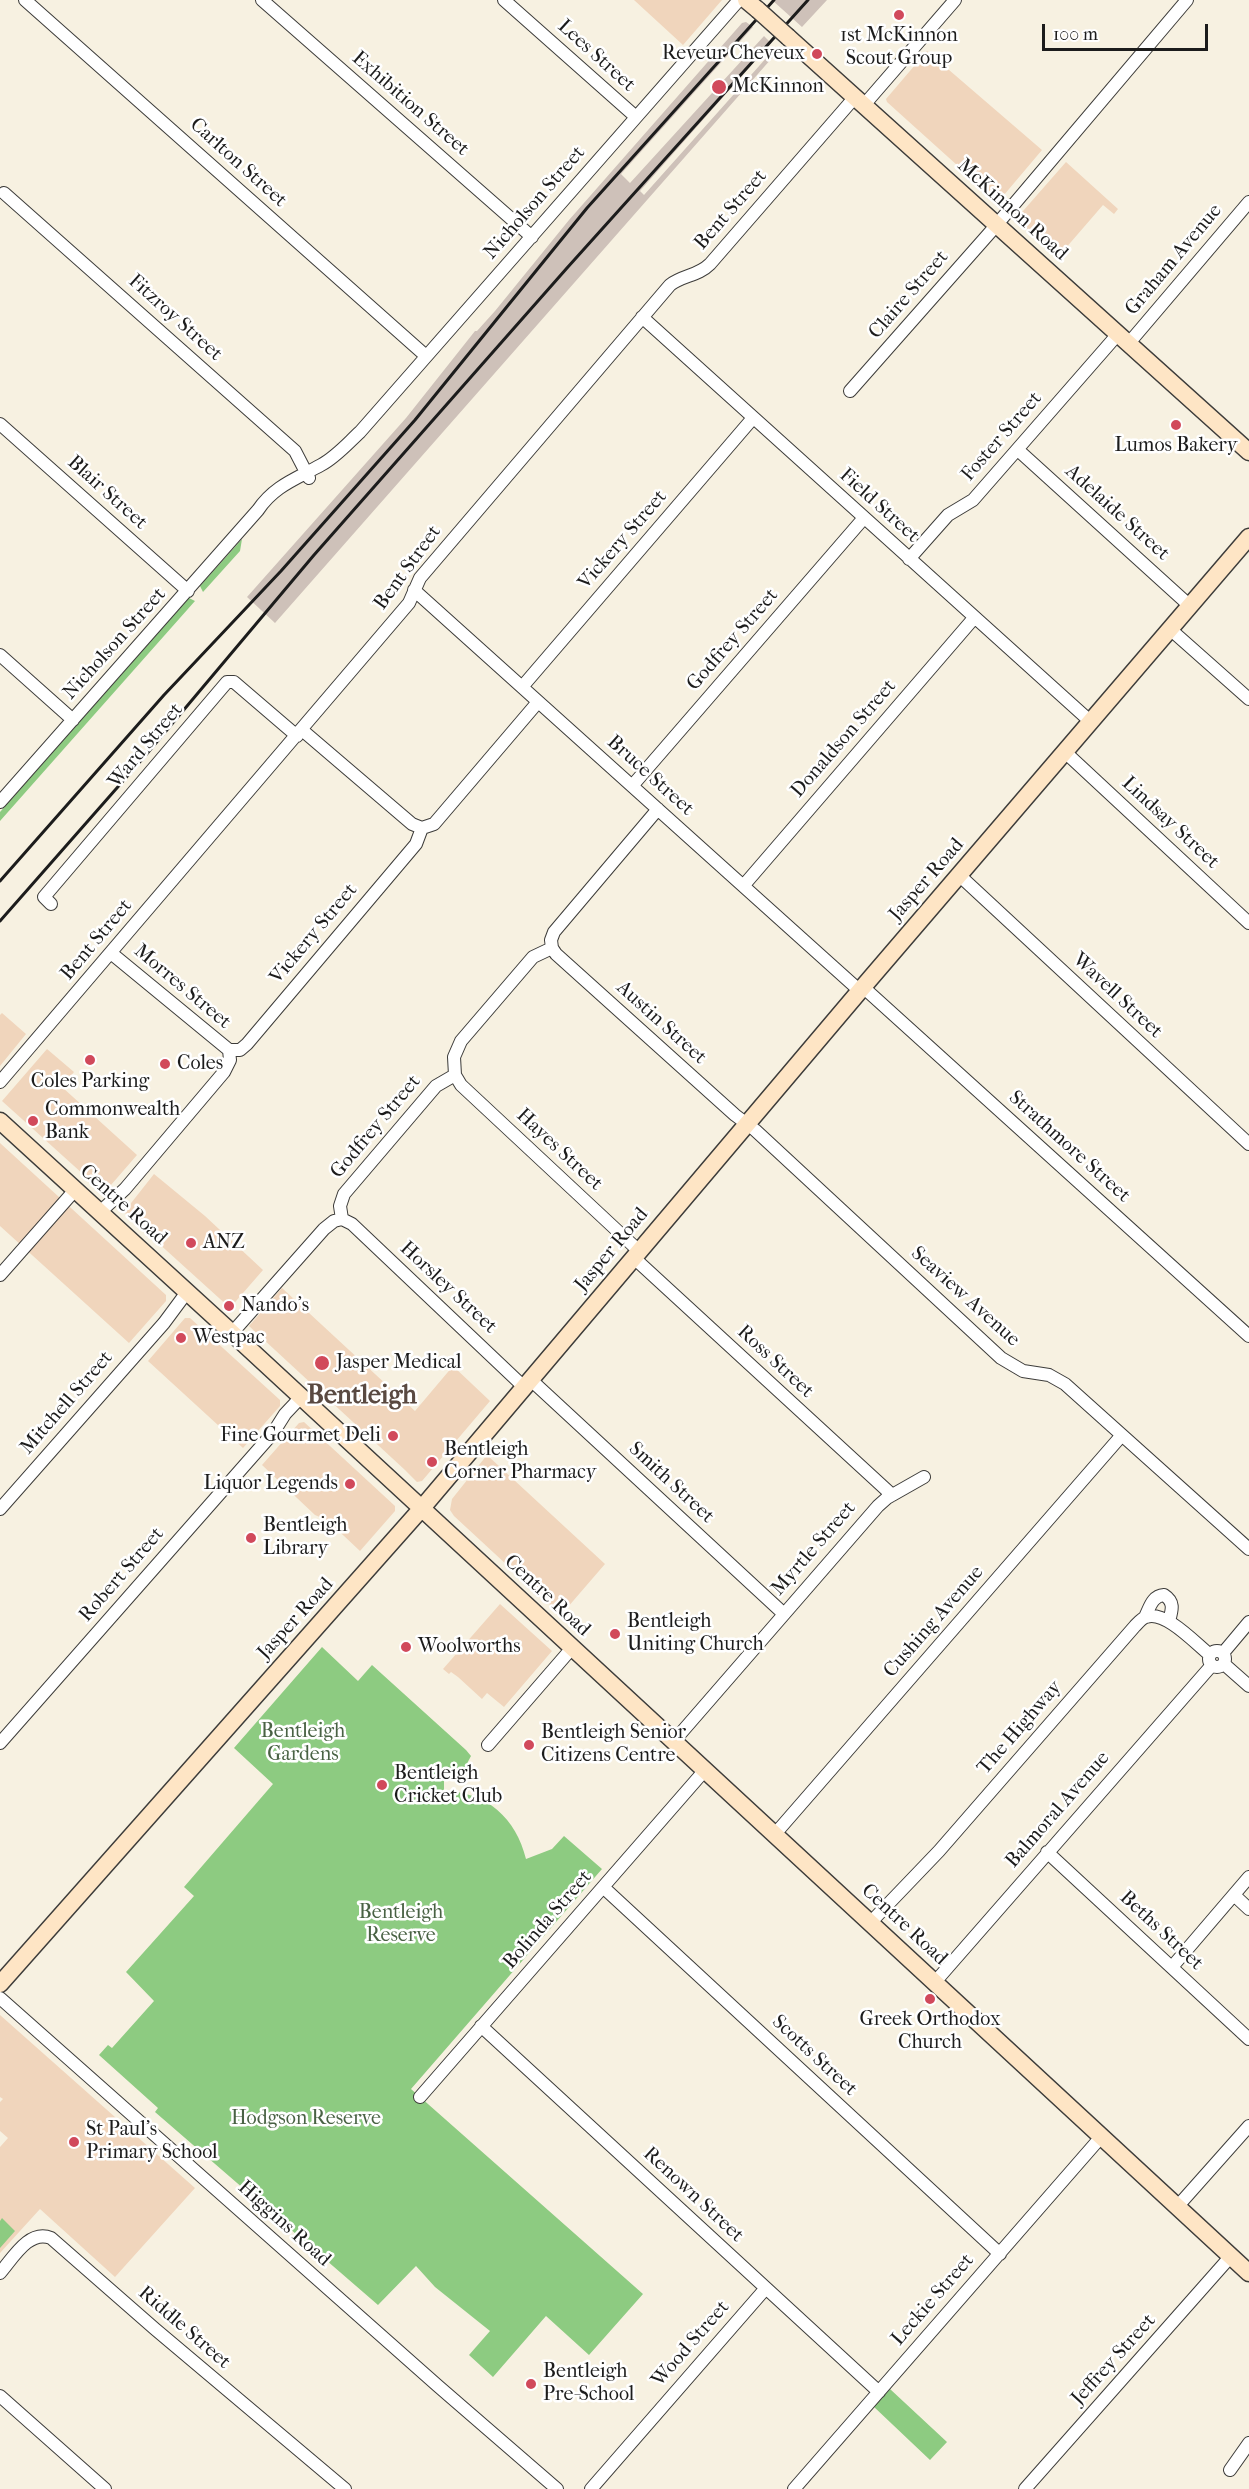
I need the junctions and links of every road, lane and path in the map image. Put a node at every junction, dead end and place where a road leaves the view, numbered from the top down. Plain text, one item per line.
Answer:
1 (25, 0) edge
2 (262, 0) edge
3 (504, 0) edge
4 (739, 0) edge
5 (955, 0) edge
6 (1187, 0) edge
7 (752, 5) edge
8 (860, 101) junction
9 (636, 117) junction
10 (4, 193) dead end
11 (1249, 202) edge
12 (997, 224) junction
13 (532, 237) junction
14 (642, 317) junction
15 (1123, 339) junction
16 (426, 356) junction
17 (850, 391) dead end
18 (753, 418) junction
19 (0, 424) edge
20 (1018, 450) junction
21 (1249, 452) edge
22 (308, 475) junction
23 (863, 519) junction
24 (1249, 537) edge
25 (909, 559) junction
26 (414, 590) junction
27 (188, 591) junction
28 (1190, 606) junction
29 (974, 618) junction
30 (1170, 629) junction
31 (0, 655) edge
32 (522, 687) junction
33 (1249, 699) edge
34 (538, 702) junction
35 (73, 720) junction
36 (1091, 722) junction
37 (299, 733) junction
38 (1065, 752) junction
39 (632, 786) junction
40 (0, 802) edge
41 (658, 809) junction
42 (422, 828) junction
43 (959, 875) junction
44 (744, 885) junction
45 (51, 903) dead end
46 (1249, 923) edge
47 (552, 948) junction
48 (111, 953) junction
49 (862, 989) junction
50 (229, 1050) junction
51 (455, 1075) junction
52 (1, 1082) edge
53 (0, 1122) edge
54 (746, 1124) junction
55 (1249, 1144) edge
56 (75, 1190) junction
57 (103, 1215) junction
58 (342, 1219) junction
59 (636, 1254) junction
60 (0, 1275) edge
61 (190, 1294) junction
62 (232, 1333) junction
63 (1249, 1336) edge
64 (528, 1384) junction
65 (304, 1399) junction
66 (1122, 1435) junction
67 (924, 1477) dead end
68 (892, 1495) junction
69 (422, 1508) junction
70 (0, 1509) edge
71 (1249, 1549) edge
72 (784, 1614) junction
73 (1145, 1617) junction
74 (1169, 1621) junction
75 (1249, 1622) edge
76 (572, 1648) junction
77 (1217, 1659) junction
78 (1249, 1686) edge
79 (674, 1741) junction
80 (0, 1743) edge
81 (488, 1745) dead end
82 (705, 1770) junction
83 (774, 1834) junction
84 (1047, 1852) junction
85 (1249, 1877) edge
86 (603, 1887) junction
87 (1234, 1895) junction
88 (1249, 1909) edge
89 (871, 1922) junction
90 (1172, 1967) junction
91 (935, 1982) junction
92 (0, 1984) edge
93 (0, 1998) edge
94 (481, 2026) junction
95 (1249, 2039) edge
96 (420, 2097) dead end
97 (1249, 2126) edge
98 (1101, 2137) junction
99 (1177, 2207) junction
100 (1000, 2253) junction
101 (1231, 2256) junction
102 (0, 2273) edge
103 (1249, 2273) edge
104 (766, 2288) junction
105 (879, 2392) junction
106 (0, 2396) edge
107 (1249, 2443) edge
108 (1230, 2470) dead end
109 (544, 2476) junction
110 (595, 2484) edge
111 (1028, 2488) edge
112 (105, 2489) edge
113 (345, 2489) edge
114 (557, 2489) edge
115 (566, 2489) edge
116 (585, 2489) edge
117 (794, 2489) edge

1 - 16 street, Carlton Street
2 - 13 street, Exhibition Street
3 - 9 street, Lees Street
4 - 9 street, Nicholson Street
5 - 8 street, Bent Street
6 - 12 street, Claire Street
7 - 8 main road, McKinnon Road, bridge
8 - 12 main road, McKinnon Road
8 - 14 street, Bent Street
9 - 13 street, Nicholson Street
10 - 22 street, Fitzroy Street
11 - 15 street, Graham Avenue
12 - 15 main road, McKinnon Road
12 - 17 street, Claire Street
13 - 16 street, Nicholson Street
14 - 18 street, Field Street
14 - 26 street, Bent Street
15 - 20 street, Foster Street
15 - 21 main road, McKinnon Road
16 - 22 street, Nicholson Street
18 - 23 street, Field Street
18 - 32 street, Vickery Street
19 - 27 street, Blair Street
20 - 25 street, Foster Street
20 - 28 street, Adelaide Street
22 - 27 street, Nicholson Street
23 - 25 street, Field Street
23 - 39 street, Godfrey Street
24 - 28 main road, Jasper Road
25 - 29 street, Field Street
26 - 32 street, Bruce Street
26 - 37 street, Bent Street
27 - 35 street, Nicholson Street
28 - 30 main road, Jasper Road
29 - 36 street, Field Street
29 - 44 street, Donaldson Street
30 - 33 street
30 - 36 main road, Jasper Road
31 - 35 street
32 - 34 street, Bruce Street
34 - 39 street, Bruce Street
34 - 42 street, Vickery Street
35 - 40 street, Nicholson Street
36 - 38 main road, Jasper Road
37 - 42 street, Ward Street
37 - 45 street, Ward Street
37 - 48 street, Bent Street
38 - 43 main road, Jasper Road
38 - 46 street, Lindsay Street
39 - 41 street, Bruce Street
41 - 44 street, Bruce Street
41 - 47 street
42 - 50 street, Vickery Street
43 - 49 main road, Jasper Road
43 - 55 street, Wavell Street
44 - 49 street, Bruce Street
47 - 51 street
47 - 54 street, Austin Street
48 - 50 street, Morres Street
48 - 52 street, Bent Street
49 - 54 main road, Jasper Road
49 - 63 street, Strathmore Street
50 - 57 street
51 - 58 street, Godfrey Street
51 - 59 street, Hayes Street
53 - 56 main road, Centre Road
54 - 59 main road, Jasper Road
54 - 66 street, Seaview Avenue
56 - 57 main road, Centre Road
56 - 60 street
57 - 61 main road, Centre Road
58 - 62 street
58 - 64 street, Horsley Street
59 - 64 main road, Jasper Road
59 - 68 street, Ross Street
61 - 62 main road, Centre Road
61 - 70 street, Mitchell Street
62 - 65 main road, Centre Road
64 - 69 main road, Jasper Road
64 - 72 street, Smith Street
65 - 69 main road, Centre Road
65 - 80 street, Robert Street
66 - 71 street, Seaview Avenue
66 - 83 street, Cushing Avenue
67 - 68 street, Myrtle Street
68 - 72 street, Myrtle Street
69 - 76 main road, Centre Road
69 - 92 main road, Jasper Road
72 - 79 street, Myrtle Street
73 - 74 street
73 - 74 street, The Highway
73 - 89 street, The Highway
74 - 77 street
75 - 77 street, Balmoral Avenue
76 - 79 main road, Centre Road
76 - 81 street
77 - 78 street
77 - 84 street, Balmoral Avenue
79 - 82 main road, Centre Road
82 - 83 main road, Centre Road
82 - 86 street, Bolinda Street
83 - 89 main road, Centre Road
84 - 90 street, Beths Street
84 - 91 street, Balmoral Avenue
85 - 87 street
86 - 94 street, Bolinda Street
86 - 100 street, Scotts Street
87 - 88 street
87 - 90 street
89 - 91 main road, Centre Road
90 - 95 street, Beths Street
91 - 98 main road, Centre Road
93 - 109 street, Higgins Road
94 - 96 street, Bolinda Street
94 - 104 street, Renown Street
97 - 99 street
98 - 99 main road, Centre Road
98 - 100 street, Leckie Street
99 - 101 main road, Centre Road
100 - 105 street, Leckie Street
101 - 103 main road, Centre Road
101 - 111 street, Jeffrey Street
102 - 113 street, Riddle Street
104 - 105 street, Renown Street
104 - 110 street, Wood Street
105 - 117 street, Leckie Street
106 - 112 street
107 - 108 street
109 - 114 street, Higgins Road
109 - 115 street, Higgins Road
110 - 116 street, Wood Street

